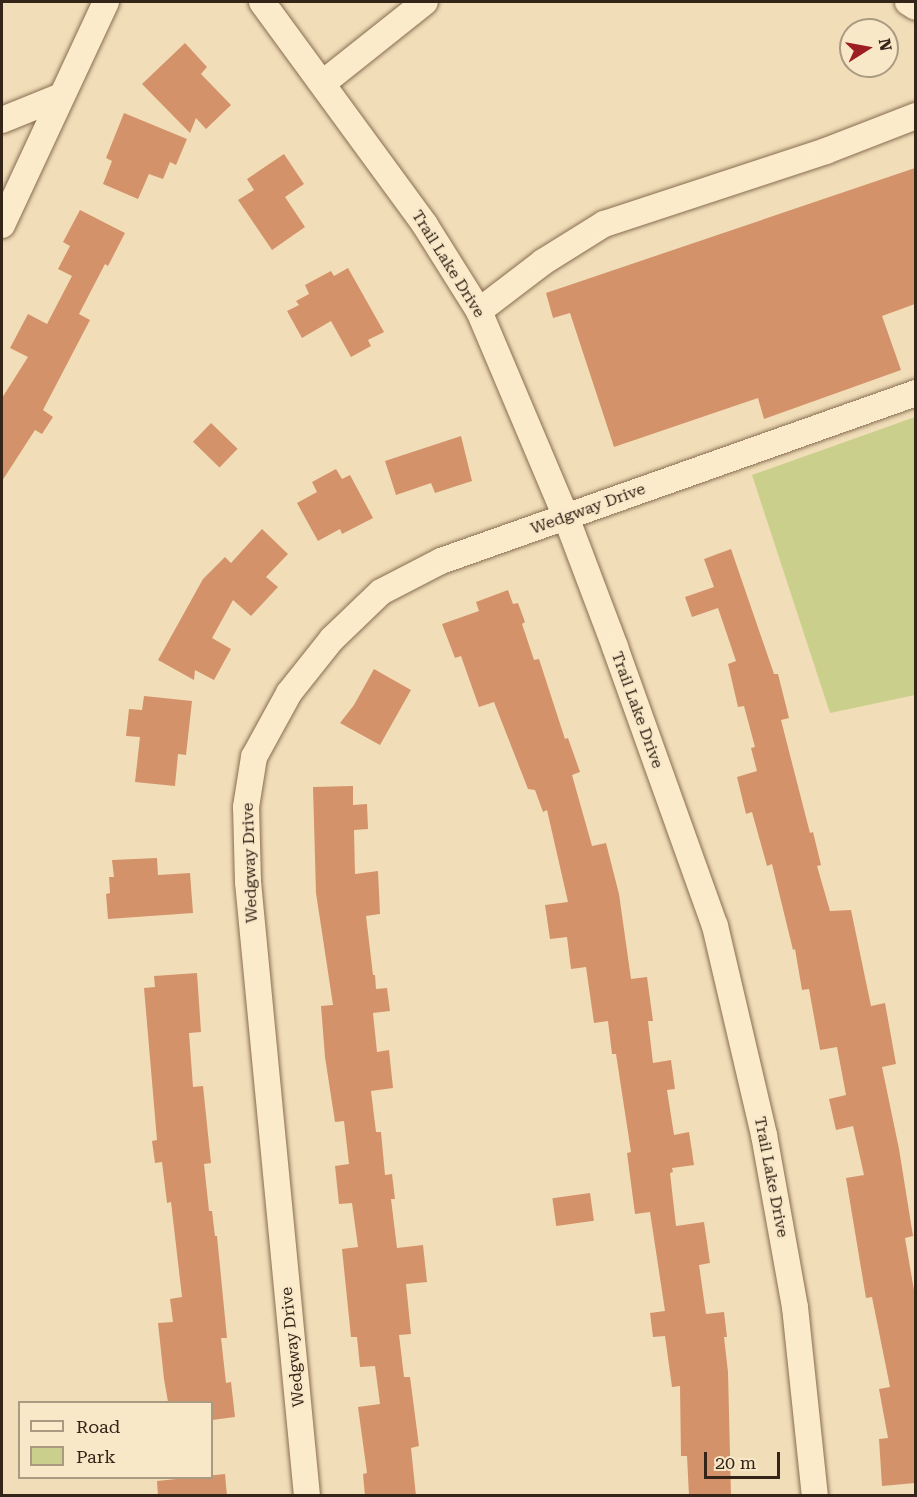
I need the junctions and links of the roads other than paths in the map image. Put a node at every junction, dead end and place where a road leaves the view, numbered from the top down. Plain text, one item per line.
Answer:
1 (106, 2) edge
2 (262, 2) edge
3 (425, 2) edge
4 (908, 2) edge
5 (915, 7) edge
6 (323, 83) junction
7 (61, 96) junction
8 (915, 116) edge
9 (2, 120) edge
10 (2, 225) edge
11 (479, 312) junction
12 (915, 393) edge
13 (566, 517) junction
14 (307, 1496) edge
15 (815, 1496) edge

1 - 7 street
2 - 6 street, Trail Lake Drive
3 - 6 street
4 - 5 street
6 - 11 street, Trail Lake Drive
7 - 9 street
7 - 10 street
8 - 11 street
11 - 13 street, Trail Lake Drive
12 - 13 street, Wedgway Drive
13 - 14 street, Wedgway Drive
13 - 15 street, Trail Lake Drive

